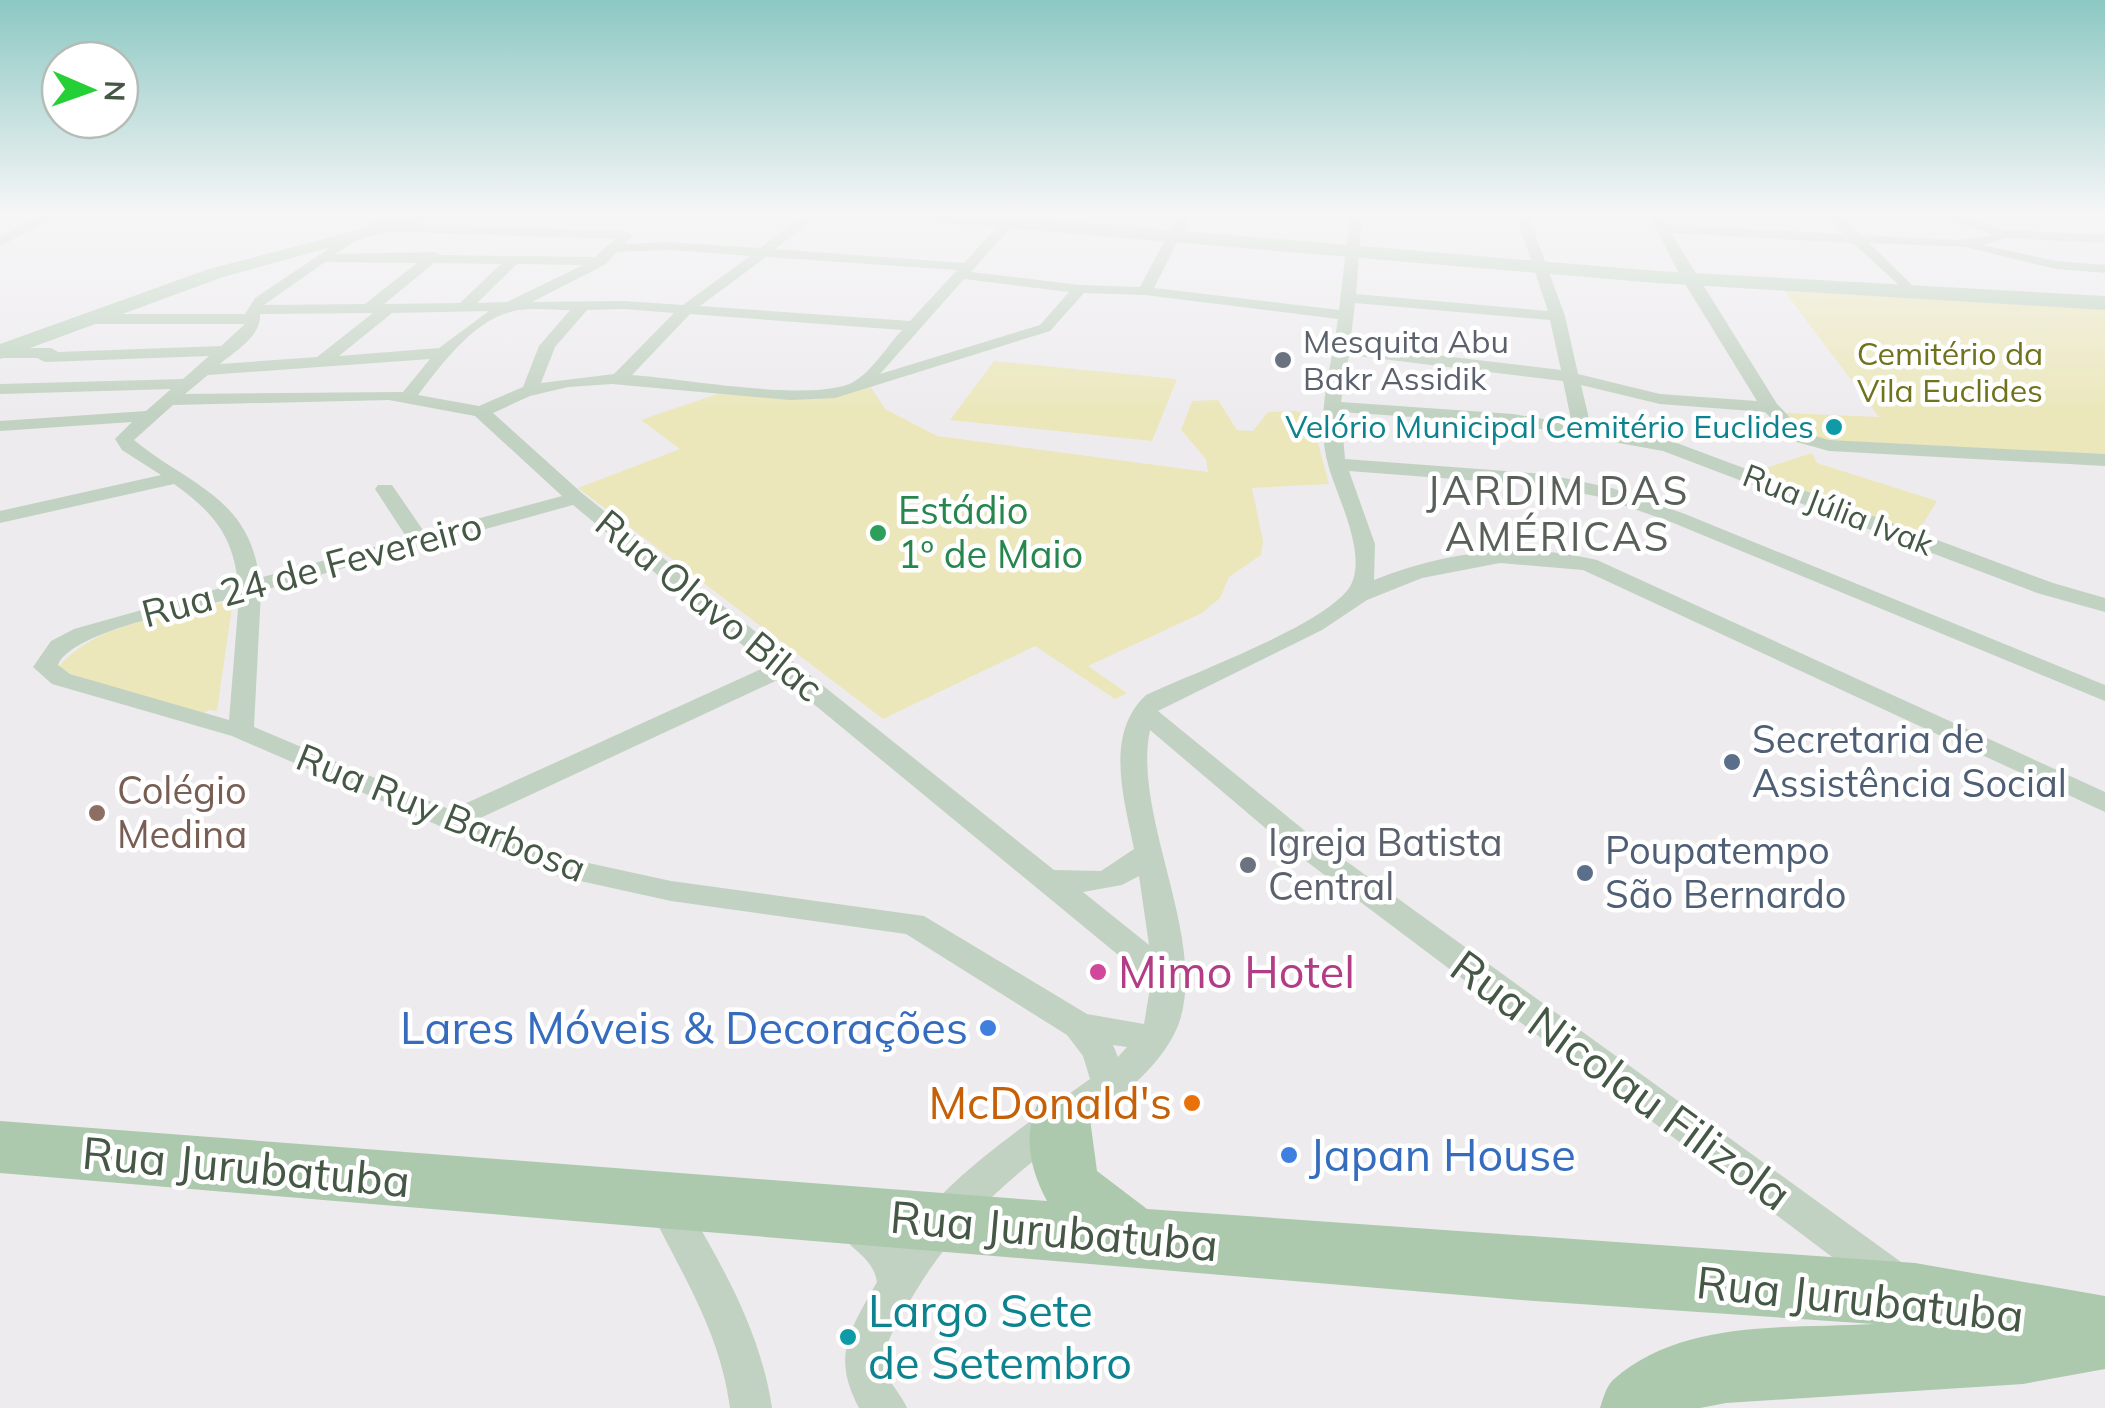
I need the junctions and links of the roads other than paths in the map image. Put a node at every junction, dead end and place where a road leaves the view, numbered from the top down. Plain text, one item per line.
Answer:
1 (1689, 280) edge
2 (202, 281) edge
3 (294, 281) edge
4 (404, 281) edge
5 (491, 281) edge
6 (562, 281) edge
7 (723, 281) edge
8 (956, 281) edge
9 (1031, 281) edge
10 (1151, 281) edge
11 (1349, 281) edge
12 (1544, 281) edge
13 (1702, 281) edge
14 (1899, 281) edge
15 (1080, 288) junction
16 (1145, 291) junction
17 (1911, 292) junction
18 (2105, 303) edge
19 (583, 305) junction
20 (511, 307) junction
21 (1346, 307) junction
22 (463, 308) junction
23 (368, 309) junction
24 (387, 309) junction
25 (687, 309) junction
26 (252, 314) junction
27 (1556, 316) junction
28 (92, 320) junction
29 (912, 326) junction
30 (1341, 349) junction
31 (226, 351) junction
32 (0, 352) edge
33 (442, 353) junction
34 (48, 355) junction
35 (321, 362) junction
36 (204, 370) junction
37 (1571, 376) junction
38 (621, 377) junction
39 (187, 384) junction
40 (0, 388) edge
41 (531, 388) junction
42 (858, 388) junction
43 (408, 397) junction
44 (167, 400) junction
45 (1329, 406) junction
46 (1770, 407) junction
47 (480, 412) junction
48 (149, 416) junction
49 (0, 426) edge
50 (1582, 428) junction
51 (2105, 460) edge
52 (1336, 464) junction
53 (177, 477) junction
54 (385, 489) dead end
55 (576, 498) junction
56 (0, 517) edge
57 (419, 540) junction
58 (1367, 572) junction
59 (1400, 579) junction
60 (250, 588) junction
61 (1354, 597) junction
62 (2105, 605) edge
63 (53, 651) joint
64 (784, 668) junction
65 (2105, 694) edge
66 (1143, 711) junction
67 (241, 732) junction
68 (2105, 803) edge
69 (451, 820) junction
70 (1147, 854) junction
71 (1046, 879) junction
72 (1167, 977) junction
73 (1079, 1026) junction
74 (1153, 1038) junction
75 (1084, 1102) junction
76 (0, 1147) edge
77 (665, 1202) junction
78 (835, 1213) junction
79 (940, 1220) junction
80 (1135, 1238) junction
81 (897, 1283) junction
82 (1915, 1294) junction
83 (2105, 1330) edge
84 (2105, 1337) edge
85 (751, 1408) edge
86 (886, 1408) edge
87 (1636, 1408) edge

1 - 46 street
2 - 28 street
3 - 26 street
4 - 23 street
5 - 22 street
6 - 20 street
7 - 25 street
8 - 29 street
9 - 15 street
10 - 16 street
11 - 21 street
12 - 27 street
13 - 17 street
14 - 17 street
15 - 16 street
15 - 42 street
16 - 21 street
17 - 18 street
19 - 20 street
19 - 25 street
19 - 41 street
20 - 22 street
20 - 33 street
21 - 27 street
21 - 30 street
22 - 24 street
23 - 24 street
23 - 26 street
24 - 35 street
25 - 29 street
25 - 38 street
26 - 28 street
26 - 31 street
27 - 37 street
28 - 32 street
28 - 34 street
29 - 42 street
30 - 37 street
30 - 45 street
31 - 34 street
31 - 36 street
32 - 34 street
33 - 35 street
33 - 43 street
34 - 40 street
35 - 36 street
36 - 39 street
37 - 46 street
37 - 50 street
38 - 41 street
38 - 42 street
39 - 40 street
39 - 44 street
41 - 47 street
43 - 44 street
43 - 47 street
44 - 48 street
45 - 50 street, Rua Júlia Ivak
45 - 52 street
46 - 51 street
47 - 55 street, Rua Olavo Bilac
48 - 49 street
48 - 53 street
50 - 62 street, Rua Júlia Ivak
52 - 58 street
52 - 65 street
53 - 56 street
53 - 60 street
54 - 57 street
55 - 57 street, Rua 24 de Fevereiro
55 - 64 street, Rua Olavo Bilac
57 - 60 street, Rua 24 de Fevereiro
58 - 59 street
58 - 61 street
59 - 61 street
59 - 68 street
60 - 63 street, Rua 24 de Fevereiro
60 - 67 street
61 - 66 street
63 - 67 street, Rua Ruy Barbosa
64 - 69 street
64 - 71 street, Rua Olavo Bilac
66 - 70 street
66 - 82 street, Rua Nicolau Filizola
67 - 69 street, Rua Ruy Barbosa
69 - 73 street, Rua Ruy Barbosa
70 - 71 street
70 - 72 street
71 - 72 street, Rua Olavo Bilac
72 - 74 street
73 - 74 street, Rua Ruy Barbosa
73 - 75 street, Rua Ruy Barbosa
74 - 75 street
75 - 79 street
75 - 80 main road
76 - 77 main road, Rua Jurubatuba
77 - 78 main road, Rua Jurubatuba
77 - 85 street
78 - 79 main road, Rua Jurubatuba
78 - 81 street
79 - 80 main road, Rua Jurubatuba
79 - 81 street
80 - 82 main road, Rua Jurubatuba
81 - 86 street
82 - 83 main road, Rua Jurubatuba
84 - 87 main road

